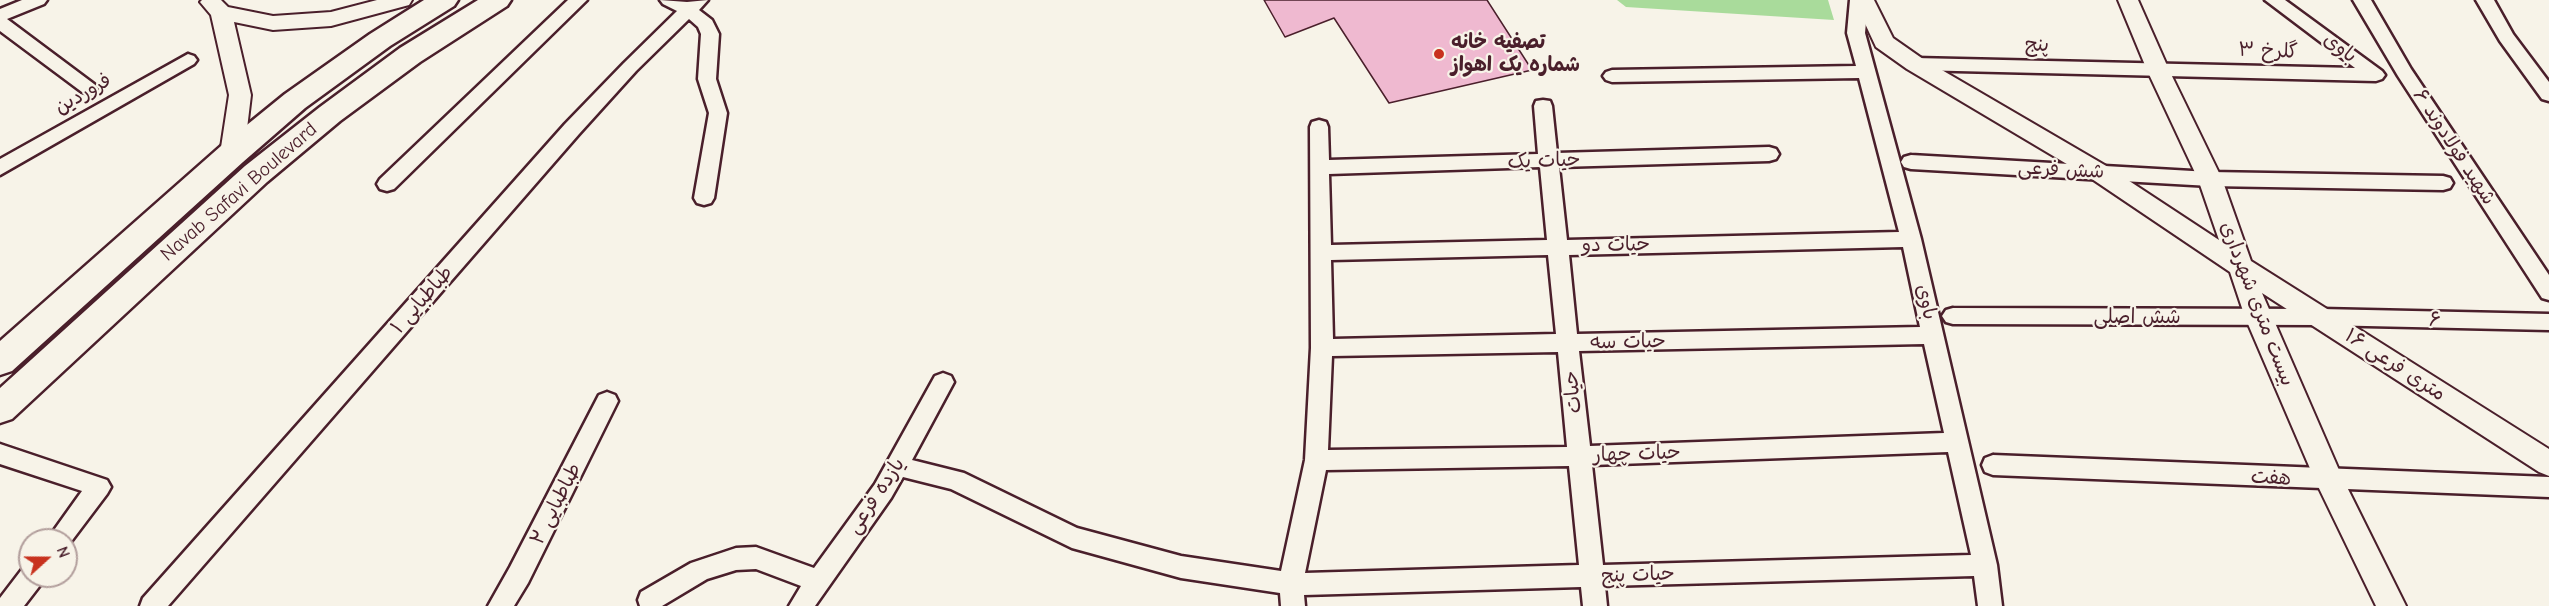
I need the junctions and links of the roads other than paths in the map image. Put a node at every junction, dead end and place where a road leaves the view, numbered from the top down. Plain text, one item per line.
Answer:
1 (38, 0) edge
2 (402, 0) edge
3 (444, 0) edge
4 (497, 0) edge
5 (578, 0) edge
6 (669, 0) edge
7 (1859, 0) edge
8 (1864, 0) edge
9 (2128, 0) edge
10 (2274, 0) edge
11 (2362, 0) edge
12 (2485, 0) edge
13 (694, 5) edge
14 (215, 7) edge
15 (0, 15) edge
16 (0, 22) edge
17 (188, 60) dead end
18 (1915, 64) junction
19 (2158, 70) junction
20 (1866, 72) junction
21 (2376, 75) joint
22 (1612, 76) dead end
23 (88, 88) dead end
24 (2549, 95) edge
25 (1543, 106) dead end
26 (1319, 127) dead end
27 (232, 154) junction
28 (1768, 154) dead end
29 (1548, 161) junction
30 (1911, 162) dead end
31 (1320, 167) junction
32 (0, 168) edge
33 (2100, 173) junction
34 (2210, 179) junction
35 (2443, 183) dead end
36 (387, 184) dead end
37 (704, 198) dead end
38 (1911, 239) junction
39 (1558, 246) junction
40 (1321, 253) junction
41 (2241, 267) junction
42 (2549, 292) edge
43 (1953, 316) dead end
44 (2258, 317) junction
45 (2321, 317) junction
46 (2549, 322) edge
47 (1933, 335) junction
48 (1568, 343) junction
49 (1322, 348) junction
50 (0, 361) edge
51 (943, 382) dead end
52 (607, 400) dead end
53 (0, 409) edge
54 (1957, 442) junction
55 (0, 454) edge
56 (1580, 456) junction
57 (1316, 460) junction
58 (2549, 464) edge
59 (1993, 465) dead end
60 (897, 466) junction
61 (2329, 480) junction
62 (2549, 487) edge
63 (68, 528) edge
64 (1985, 565) junction
65 (1592, 576) junction
66 (818, 580) junction
67 (23, 588) edge
68 (1292, 595) edge
69 (650, 600) dead end
70 (9, 606) edge
71 (152, 606) edge
72 (500, 606) edge
73 (801, 606) edge
74 (1595, 606) edge
75 (1990, 606) edge
76 (2391, 606) edge

1 - 15 street
2 - 14 street
3 - 27 main road, Navab Safavi Boulevard
4 - 53 main road, Navab Safavi Boulevard
5 - 36 street
6 - 13 street
7 - 20 street, باوی
8 - 18 street, ۱۶ متری فرعی
9 - 19 street, بیست متری شهرداری
10 - 21 street, باوی
11 - 42 street, شهید فولادوند ۶
12 - 24 street
13 - 37 street
13 - 71 street, طباطبایی ۱
14 - 27 street
16 - 23 street
17 - 32 street, فروردین
18 - 19 street, پنج
18 - 33 street, ۱۶ متری فرعی
19 - 21 street, گلرخ ۳
19 - 34 street, بیست متری شهرداری
20 - 22 street
20 - 38 street, باوی
25 - 29 street, حیات
26 - 31 street
27 - 50 main road, Navab Safavi Boulevard
28 - 29 street, حیات یک
29 - 31 street, حیات یک
29 - 39 street, حیات
30 - 33 street, شش فرعی
31 - 40 street
33 - 34 street, شش فرعی
33 - 41 street, ۱۶ متری فرعی
34 - 35 street, شش فرعی
34 - 41 street, بیست متری شهرداری
38 - 39 street, حیات دو
38 - 47 street, باوی
39 - 40 street, حیات دو
39 - 48 street, حیات
40 - 49 street
41 - 44 street, بیست متری شهرداری
41 - 45 street, ۱۶ متری فرعی
43 - 44 street, شش اصلی
44 - 45 street, شش اصلی
44 - 61 street, بیست متری شهرداری
45 - 46 street, ۶
45 - 58 street, ۱۶ متری فرعی
47 - 48 street, حیات سه
47 - 54 street, باوی
48 - 49 street, حیات سه
48 - 56 street, حیات
49 - 57 street
51 - 60 street, یازده فرعی
52 - 72 street, طباطبایی ۲
54 - 56 street, حیات چهار
54 - 64 street, باوی
55 - 63 street
56 - 57 street, حیات چهار
56 - 65 street, حیات
57 - 68 street
59 - 61 street, هفت
60 - 66 street, یازده فرعی
60 - 68 street, حیات پنج
61 - 62 street, هفت
61 - 76 street, بیست متری شهرداری
64 - 65 street, حیات پنج
64 - 75 street, باوی
65 - 68 street, حیات پنج
65 - 74 street, حیات
66 - 69 street
66 - 73 street, یازده فرعی
67 - 70 street

